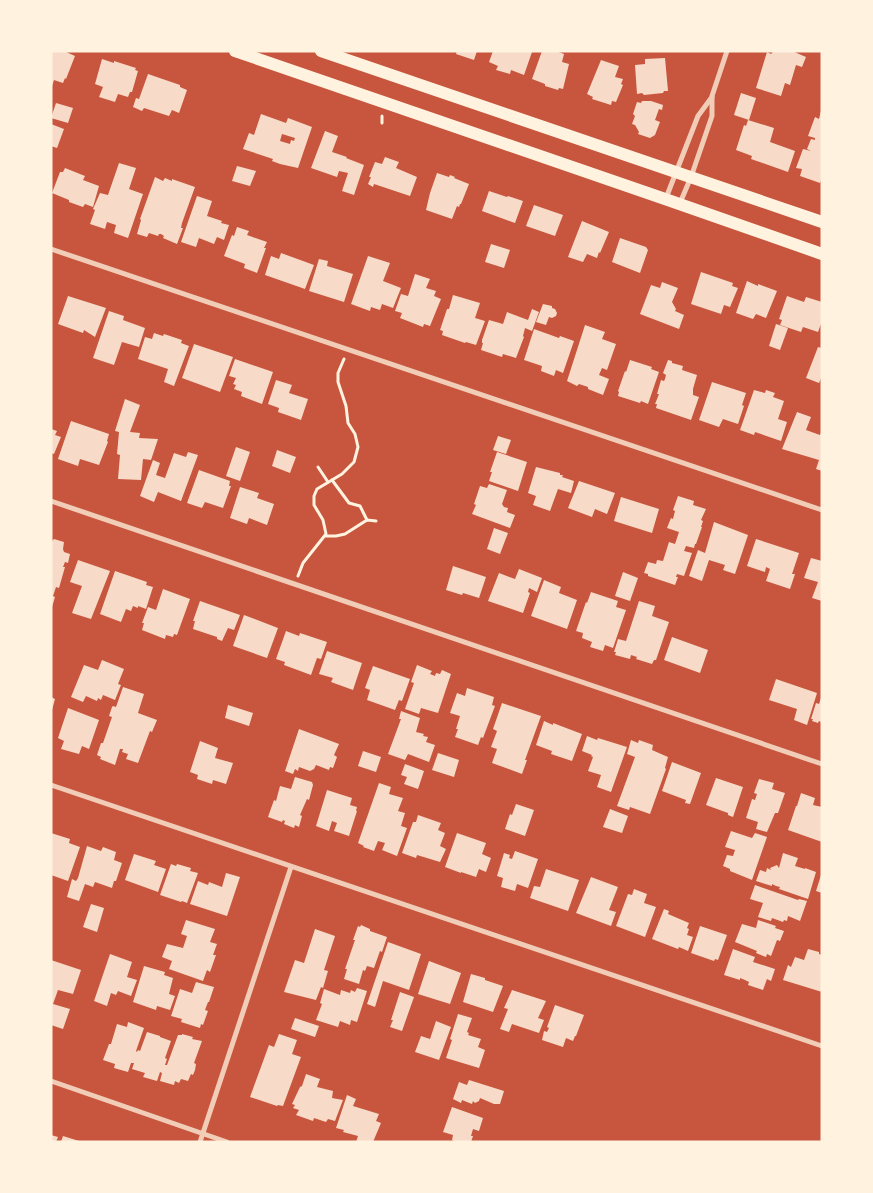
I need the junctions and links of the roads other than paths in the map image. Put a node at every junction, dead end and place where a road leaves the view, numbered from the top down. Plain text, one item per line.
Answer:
1 (235, 51) edge
2 (321, 51) edge
3 (727, 51) edge
4 (712, 96) junction
5 (676, 172) junction
6 (691, 177) junction
7 (665, 199) junction
8 (679, 204) junction
9 (822, 222) edge
10 (51, 250) edge
11 (822, 254) edge
12 (51, 501) edge
13 (822, 510) edge
14 (822, 764) edge
15 (51, 785) edge
16 (291, 867) junction
17 (822, 1046) edge
18 (51, 1081) edge
19 (203, 1133) junction
20 (200, 1142) edge
21 (227, 1142) edge

1 - 7 main road
2 - 5 main road
3 - 4 street
4 - 5 street
4 - 6 street
5 - 6 main road
5 - 7 street
6 - 8 street
6 - 9 main road
7 - 8 main road
8 - 11 main road
10 - 13 street
12 - 14 street
15 - 16 street
16 - 17 street
16 - 19 street
18 - 19 street
19 - 20 street
19 - 21 street

